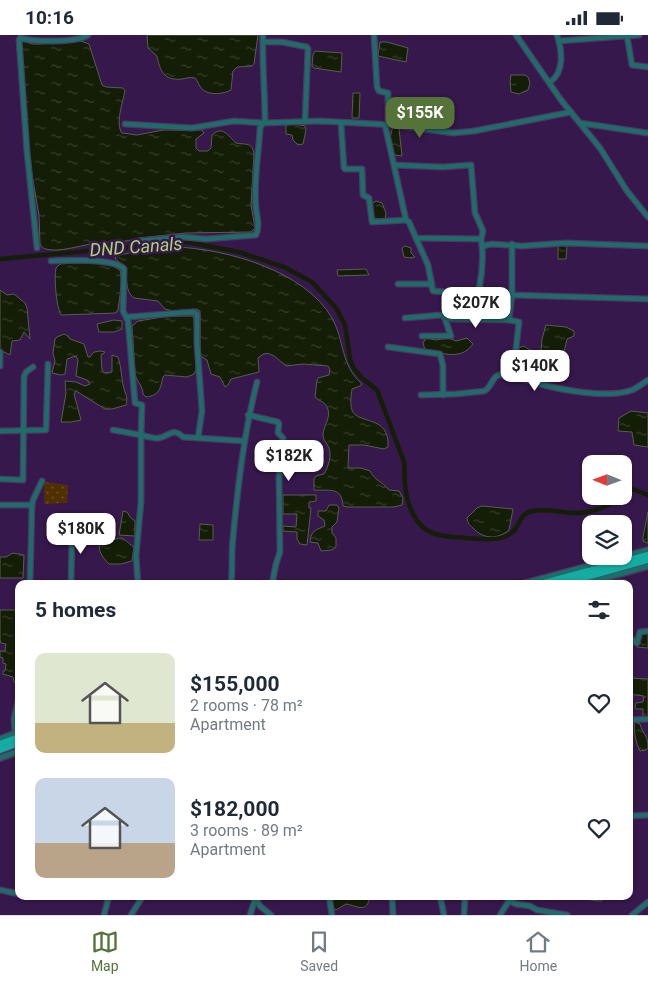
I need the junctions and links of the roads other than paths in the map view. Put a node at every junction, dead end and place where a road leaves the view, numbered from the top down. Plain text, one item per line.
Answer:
1 (88, 35) edge
2 (263, 35) edge
3 (374, 35) edge
4 (516, 35) edge
5 (557, 35) edge
6 (639, 35) edge
7 (624, 36) edge
8 (559, 41) junction
9 (263, 42) junction
10 (648, 67) edge
11 (550, 82) junction
12 (571, 112) junction
13 (305, 121) junction
14 (264, 123) junction
15 (341, 123) junction
16 (580, 123) junction
17 (125, 125) dead end
18 (386, 125) junction
19 (648, 133) edge
20 (394, 165) junction
21 (648, 217) edge
22 (406, 220) junction
23 (416, 238) junction
24 (482, 239) junction
25 (140, 241) dead end
26 (512, 244) junction
27 (482, 246) junction
28 (648, 246) edge
29 (37, 248) dead end
30 (51, 261) dead end
31 (398, 284) dead end
32 (432, 285) junction
33 (512, 295) junction
34 (648, 299) edge
35 (127, 317) junction
36 (446, 317) junction
37 (405, 318) dead end
38 (470, 319) junction
39 (509, 320) junction
40 (422, 336) dead end
41 (388, 347) dead end
42 (0, 352) edge
43 (48, 364) dead end
44 (0, 365) edge
45 (33, 367) dead end
46 (510, 376) junction
47 (648, 379) edge
48 (257, 382) dead end
49 (421, 395) dead end
50 (443, 395) junction
51 (248, 415) junction
52 (114, 430) dead end
53 (0, 431) edge
54 (23, 431) junction
55 (141, 435) junction
56 (198, 438) junction
57 (244, 441) junction
58 (0, 479) edge
59 (42, 481) dead end
60 (0, 505) edge
61 (32, 505) junction
62 (70, 531) dead end
63 (648, 550) edge
64 (648, 555) edge
65 (648, 560) edge
66 (635, 561) junction
67 (618, 566) junction
68 (648, 566) edge
69 (30, 580) edge
70 (71, 580) edge
71 (138, 580) edge
72 (231, 580) edge
73 (273, 580) edge
74 (543, 580) edge
75 (557, 580) edge
76 (574, 580) edge
77 (592, 580) edge
78 (648, 631) edge
79 (633, 640) edge
80 (648, 719) edge
81 (633, 720) edge
82 (15, 735) edge
83 (15, 735) edge
84 (0, 739) edge
85 (0, 744) edge
86 (15, 744) edge
87 (0, 750) edge
88 (15, 752) edge
89 (0, 758) edge
90 (648, 815) edge
91 (633, 816) edge
92 (0, 890) edge
93 (15, 893) edge
94 (108, 900) edge
95 (140, 900) edge
96 (254, 900) edge
97 (256, 900) edge
98 (329, 900) edge
99 (392, 900) edge
100 (441, 900) edge
101 (465, 900) edge
102 (509, 900) edge
103 (511, 900) edge
104 (648, 902) edge
105 (104, 915) edge
106 (131, 915) edge
107 (250, 915) edge
108 (270, 915) edge
109 (332, 915) edge
110 (393, 915) edge
111 (444, 915) edge
112 (464, 915) edge
113 (500, 915) edge
114 (567, 915) edge
115 (632, 915) edge

1 - 29 street
2 - 9 street
3 - 18 street
4 - 11 street
5 - 8 street
6 - 7 street
7 - 8 street
7 - 10 street
8 - 11 street
9 - 13 street
9 - 14 street
11 - 12 street
12 - 16 street
12 - 18 street
13 - 14 street
13 - 15 street
14 - 17 street
14 - 25 street
15 - 18 street
15 - 22 street
16 - 19 street
16 - 21 street
18 - 20 street
20 - 22 street
20 - 24 street
22 - 23 street
23 - 24 street
23 - 32 street
24 - 27 street
26 - 27 street
26 - 28 street
26 - 33 street
27 - 38 street
30 - 35 street
31 - 32 street
32 - 36 street
33 - 34 street
33 - 39 street
35 - 55 street
35 - 56 street
36 - 37 street
36 - 38 street
36 - 40 street
38 - 39 street
39 - 46 street
41 - 50 street
42 - 44 street
43 - 54 street
45 - 54 street
46 - 47 street
46 - 50 street
48 - 51 street
49 - 50 street
51 - 57 street
51 - 73 street
52 - 55 street
53 - 54 street
54 - 58 street
55 - 56 street
55 - 71 street
56 - 57 street
57 - 72 street
59 - 61 street
60 - 61 street
61 - 69 street
62 - 70 street
63 - 67 street
64 - 66 main road
65 - 66 main road
66 - 67 main road
67 - 68 street
67 - 74 street
67 - 75 main road
67 - 76 main road
67 - 77 street
78 - 79 street
80 - 81 street
82 - 84 street
83 - 85 main road
86 - 87 main road
88 - 89 street
90 - 91 street
92 - 93 street
94 - 105 street
95 - 106 street
96 - 107 street
97 - 108 street
98 - 109 street
99 - 110 street
100 - 111 street
101 - 112 street
102 - 113 street
103 - 114 street
104 - 115 street

